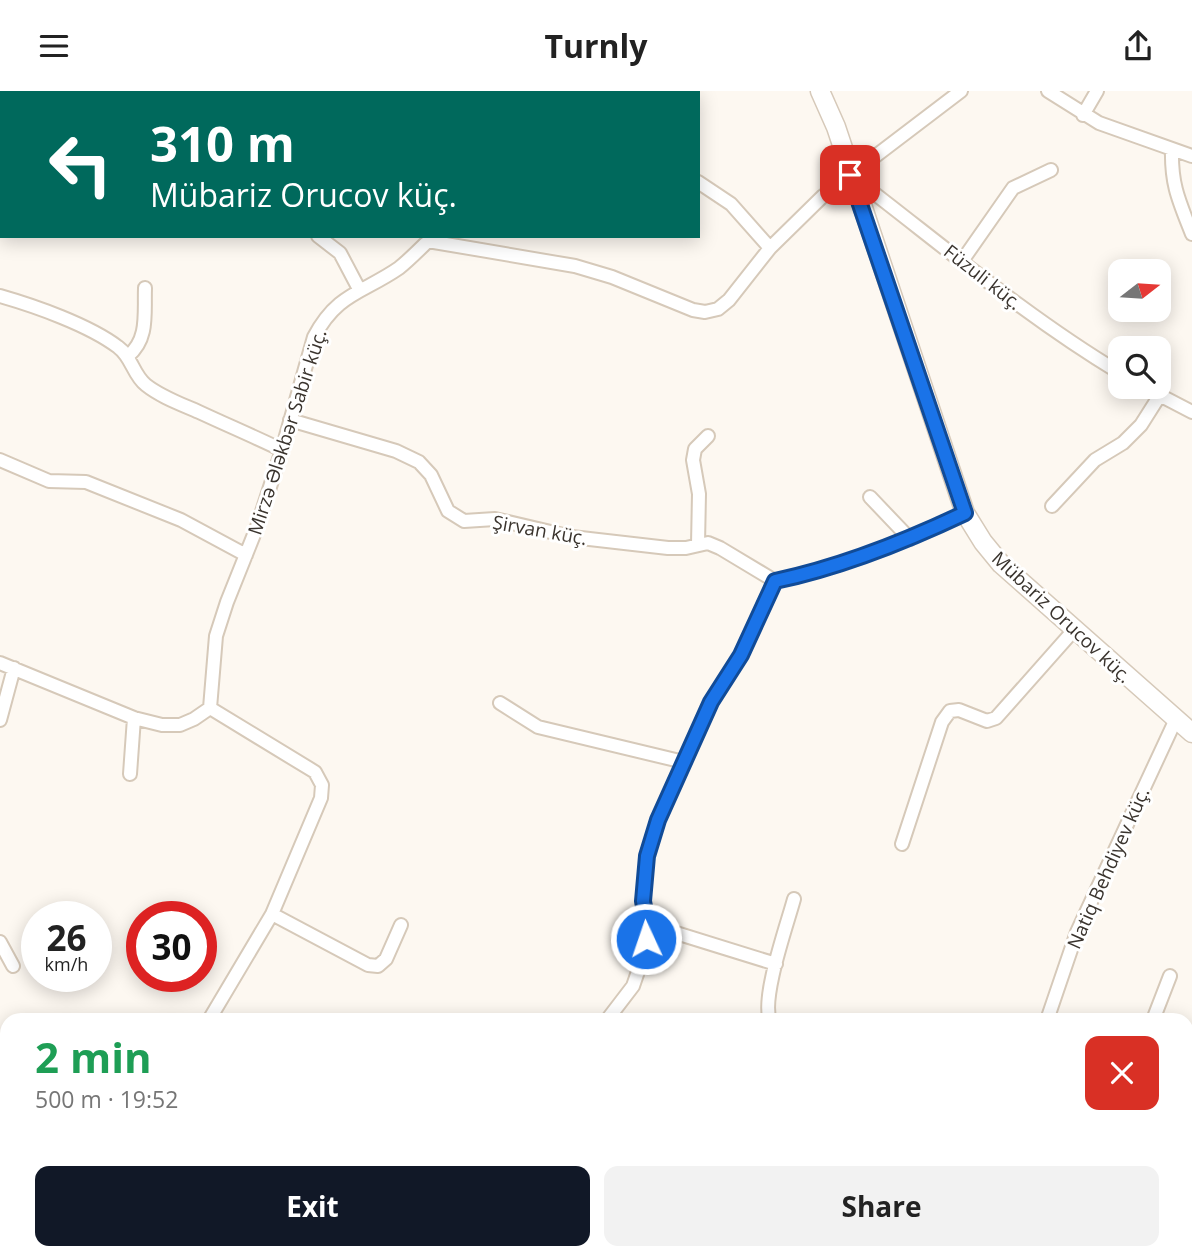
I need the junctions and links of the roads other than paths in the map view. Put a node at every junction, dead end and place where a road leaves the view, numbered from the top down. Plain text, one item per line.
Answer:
1 (820, 91) edge
2 (961, 91) edge
3 (1048, 91) edge
4 (1097, 91) edge
5 (1083, 115) junction
6 (1172, 149) junction
7 (1192, 156) edge
8 (1051, 170) dead end
9 (850, 175) junction
10 (700, 183) edge
11 (1192, 234) edge
12 (321, 238) edge
13 (429, 239) edge
14 (770, 248) junction
15 (962, 261) junction
16 (145, 288) dead end
17 (359, 289) junction
18 (0, 296) edge
19 (128, 356) junction
20 (1108, 366) edge
21 (1158, 399) edge
22 (1168, 399) edge
23 (1192, 412) edge
24 (290, 420) junction
25 (708, 436) dead end
26 (282, 450) junction
27 (0, 460) edge
28 (870, 497) dead end
29 (1052, 506) dead end
30 (965, 513) junction
31 (909, 539) junction
32 (698, 544) junction
33 (246, 555) junction
34 (775, 581) junction
35 (1074, 630) junction
36 (0, 663) edge
37 (14, 668) junction
38 (500, 703) dead end
39 (210, 708) junction
40 (134, 718) junction
41 (0, 720) edge
42 (1187, 727) edge
43 (684, 762) junction
44 (130, 774) dead end
45 (902, 843) dead end
46 (794, 899) dead end
47 (272, 914) junction
48 (647, 924) junction
49 (401, 925) dead end
50 (0, 942) edge
51 (776, 964) junction
52 (13, 966) dead end
53 (1170, 976) dead end
54 (213, 1013) edge
55 (612, 1013) edge
56 (767, 1013) edge
57 (1048, 1013) edge
58 (1156, 1013) edge

1 - 9 street, Mübariz Orucov küç.
2 - 9 street
3 - 5 street
4 - 5 street
5 - 6 street
6 - 7 street
6 - 11 street
8 - 15 street
9 - 14 street
9 - 15 street, Füzuli küç.
9 - 30 street, Mübariz Orucov küç.
10 - 14 street
12 - 17 street
13 - 14 street
13 - 17 street, Mirzə Ələkbər Sabir küç.
15 - 20 street, Füzuli küç.
16 - 19 street
17 - 24 street, Mirzə Ələkbər Sabir küç.
18 - 19 street
19 - 26 street
21 - 29 street
22 - 23 street
24 - 26 street, Mirzə Ələkbər Sabir küç.
24 - 32 street, Şirvan küç.
25 - 32 street
26 - 33 street, Mirzə Ələkbər Sabir küç.
27 - 33 street, Mirzə Ələkbər Sabir küç.
28 - 31 street
30 - 31 street
30 - 35 street, Mübariz Orucov küç.
31 - 34 street
32 - 34 street, Şirvan küç.
33 - 39 street, Mirzə Ələkbər Sabir küç.
34 - 43 street
35 - 42 street, Mübariz Orucov küç.
35 - 45 street
36 - 37 street
37 - 40 street
37 - 41 street
38 - 43 street
39 - 40 street
39 - 47 street
40 - 44 street
42 - 57 street, Natiq Behdiyev küç.
43 - 48 street
46 - 51 street
47 - 49 street
47 - 54 street
48 - 51 street
48 - 55 street
50 - 52 street
51 - 56 street
53 - 58 street

